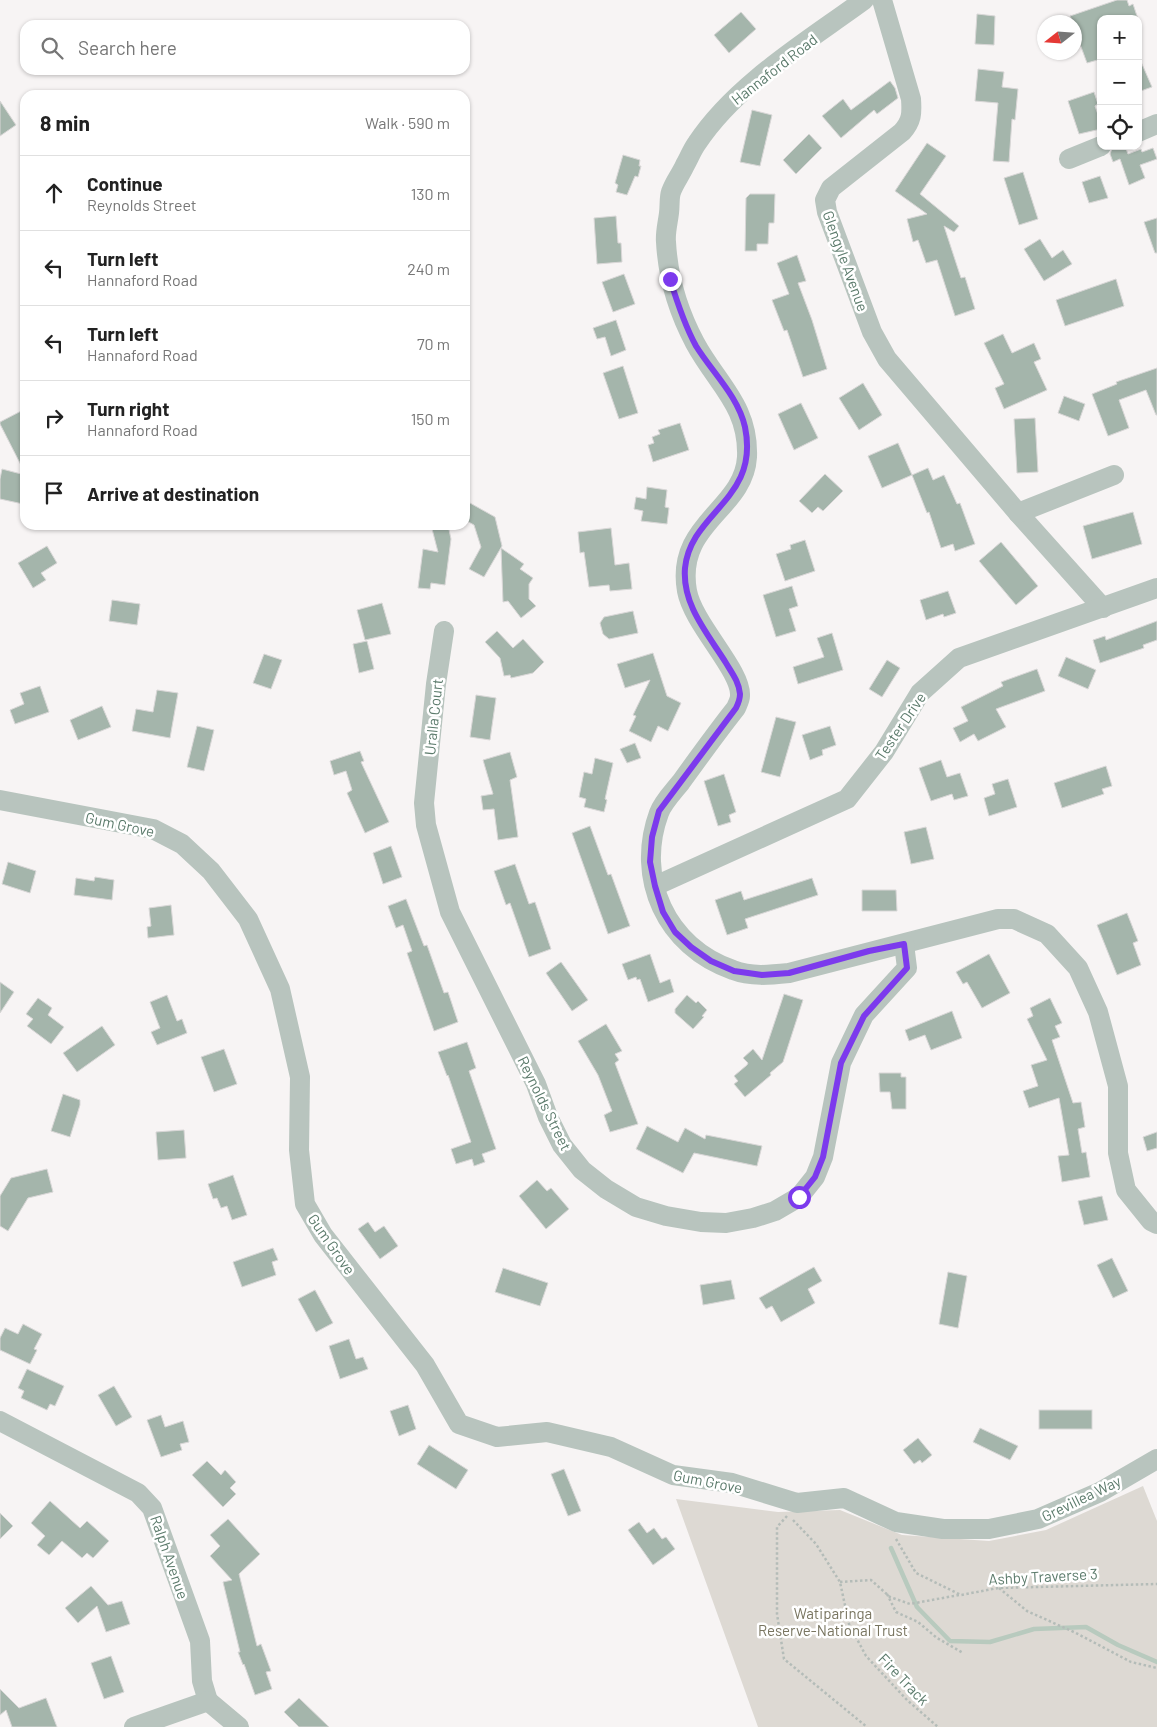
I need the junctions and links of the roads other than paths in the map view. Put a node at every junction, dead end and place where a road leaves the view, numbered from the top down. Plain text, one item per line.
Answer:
1 (864, 0) edge
2 (882, 0) edge
3 (1157, 124) edge
4 (1142, 130) edge
5 (1097, 148) edge
6 (1069, 159) dead end
7 (1114, 475) dead end
8 (1018, 513) junction
9 (1157, 588) edge
10 (1103, 608) junction
11 (444, 631) dead end
12 (0, 800) edge
13 (424, 803) joint
14 (655, 886) junction
15 (904, 944) junction
16 (1157, 1224) edge
17 (0, 1421) edge
18 (1157, 1459) edge
19 (793, 1509) joint
20 (208, 1701) junction
21 (134, 1727) edge
22 (239, 1727) edge

1 - 14 street, Hannaford Road
2 - 8 street, Glengyle Avenue
3 - 4 street
5 - 6 street
7 - 8 street
8 - 10 street, Glengyle Avenue
9 - 10 street, Tester Drive
10 - 14 street, Tester Drive
11 - 13 street, Uralla Court
12 - 19 street, Gum Grove
13 - 15 street, Reynolds Street
14 - 15 street, Hannaford Road
15 - 16 street, Hannaford Road
17 - 20 street, Ralph Avenue
18 - 19 street, Grevillea Way
20 - 21 street
20 - 22 street

